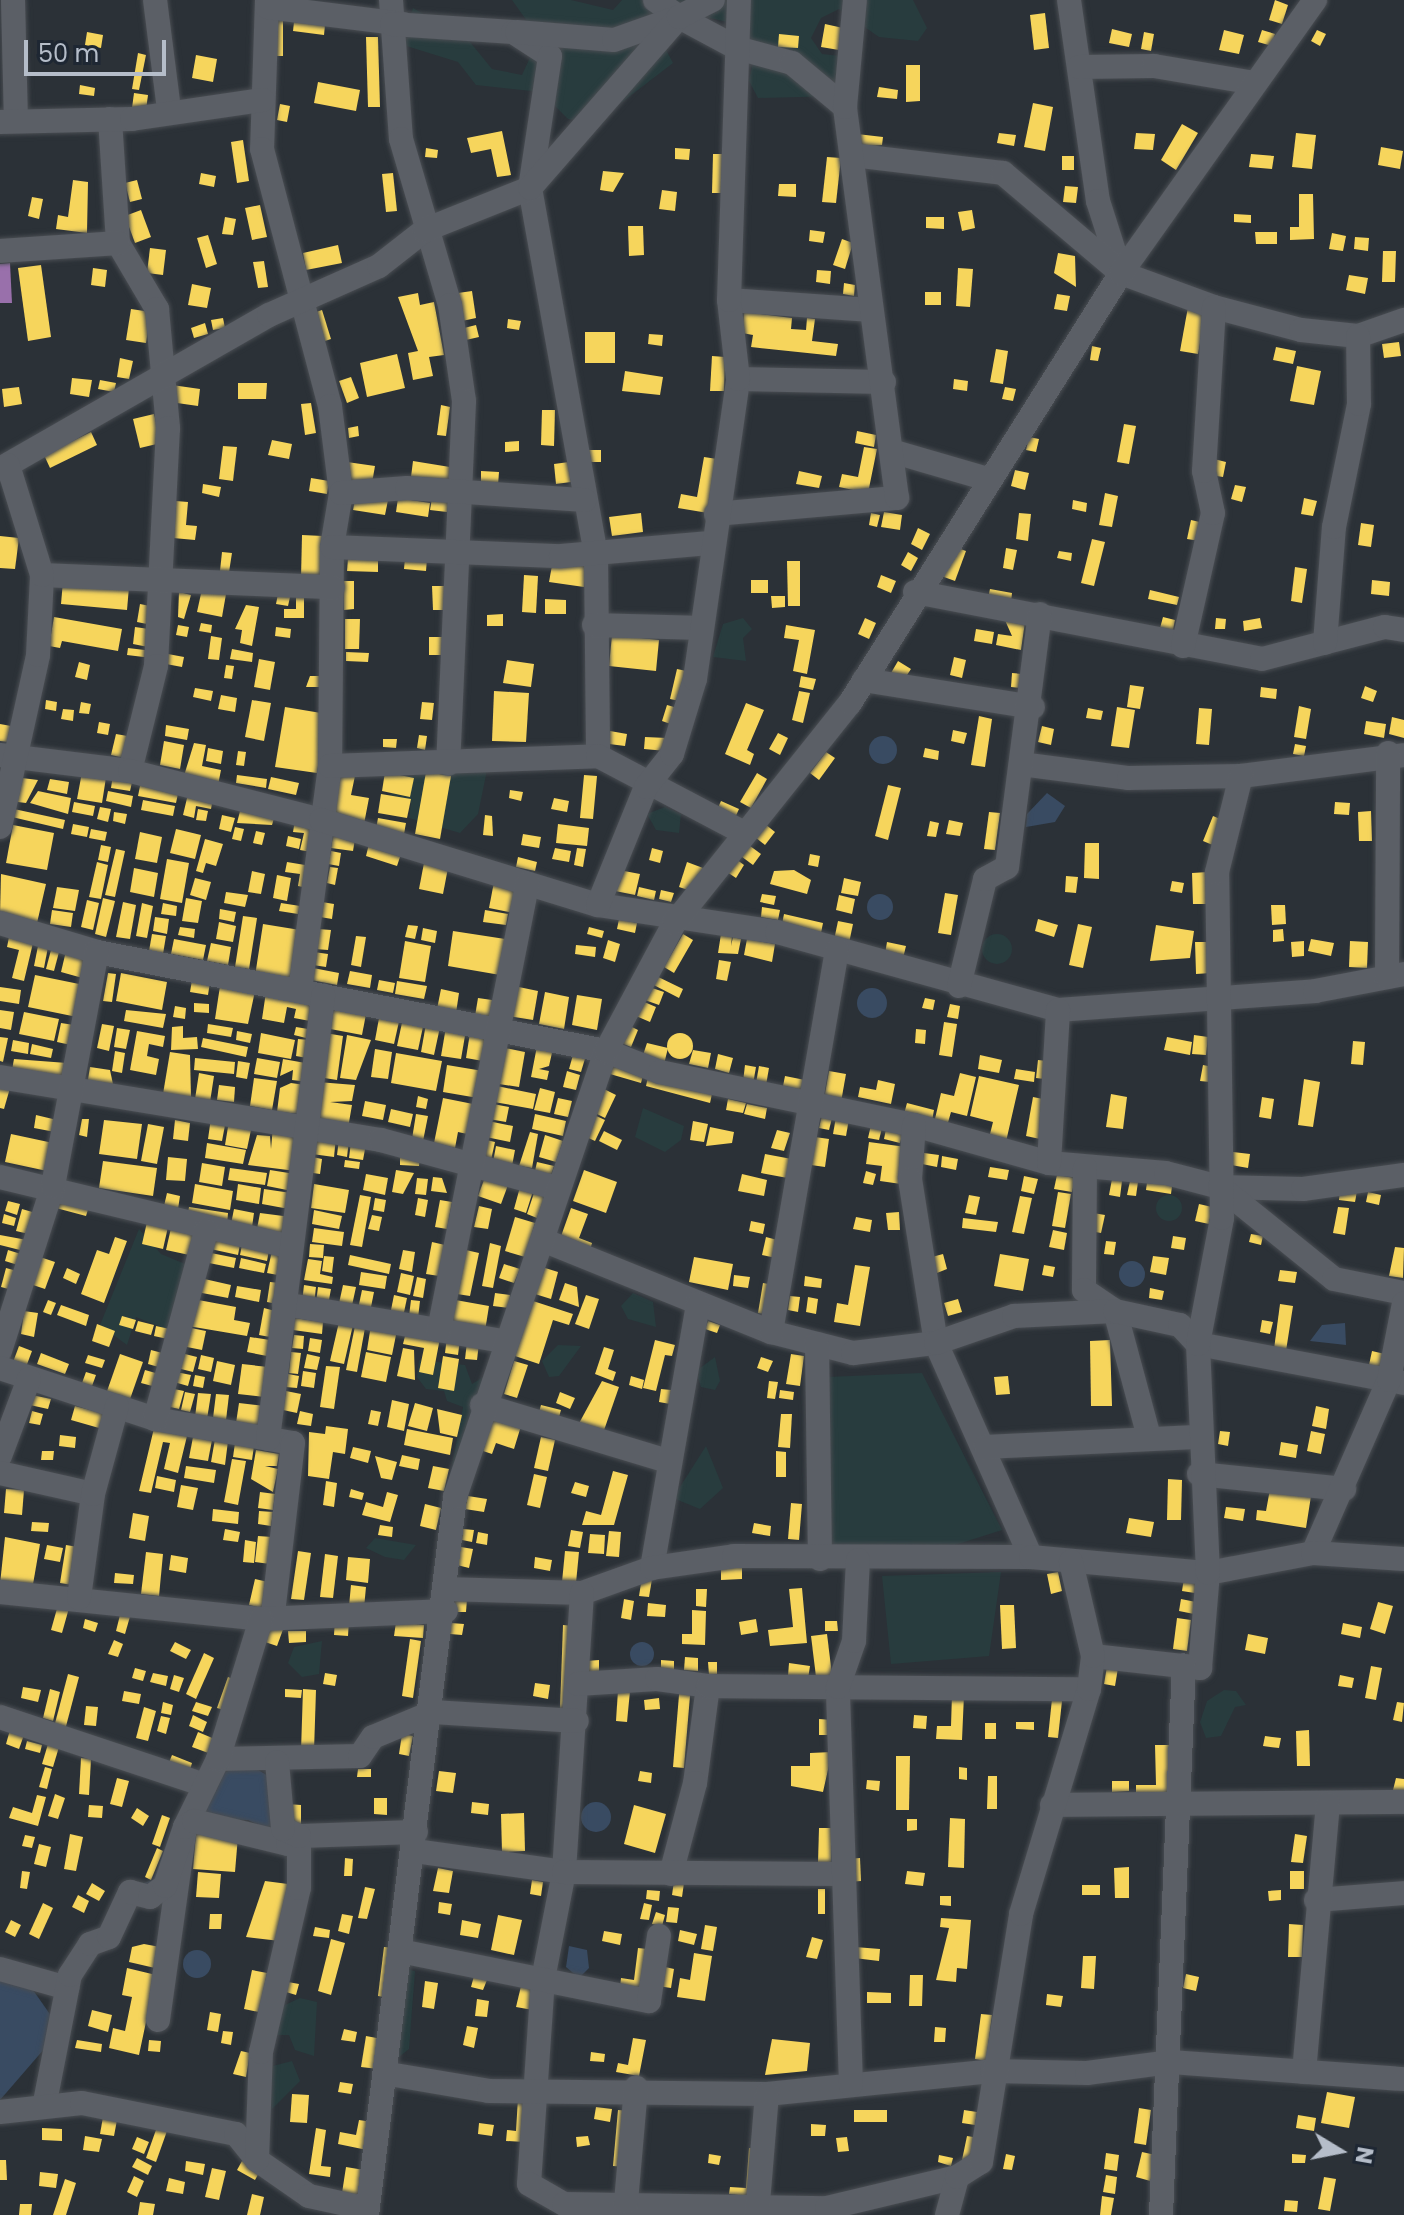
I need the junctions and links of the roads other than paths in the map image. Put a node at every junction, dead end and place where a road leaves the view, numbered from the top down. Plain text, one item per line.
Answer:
1 (13, 0) edge
2 (155, 0) edge
3 (655, 0) edge
4 (713, 0) edge
5 (739, 0) edge
6 (855, 0) edge
7 (1069, 0) edge
8 (1315, 0) edge
9 (267, 3) edge
10 (391, 12) edge
11 (679, 17) junction
12 (737, 48) junction
13 (1079, 67) junction
14 (1255, 83) junction
15 (263, 100) junction
16 (845, 107) junction
17 (169, 110) junction
18 (110, 119) junction
19 (8, 122) edge
20 (852, 155) junction
21 (530, 188) junction
22 (425, 230) junction
23 (118, 243) junction
24 (0, 251) edge
25 (1121, 273) junction
26 (299, 299) junction
27 (729, 300) junction
28 (1214, 307) junction
29 (871, 310) junction
30 (1404, 320) edge
31 (1358, 336) junction
32 (738, 379) junction
33 (884, 382) junction
34 (158, 384) junction
35 (895, 452) junction
36 (4, 467) edge
37 (988, 479) junction
38 (459, 492) junction
39 (341, 493) junction
40 (585, 500) junction
41 (716, 514) junction
42 (709, 543) junction
43 (332, 547) junction
44 (454, 554) junction
45 (596, 555) junction
46 (42, 575) junction
47 (164, 582) junction
48 (333, 587) junction
49 (915, 592) junction
50 (1040, 614) junction
51 (594, 625) junction
52 (701, 628) junction
53 (1404, 630) edge
54 (1325, 643) junction
55 (1183, 646) junction
56 (864, 680) junction
57 (1033, 707) junction
58 (8, 753) edge
59 (1396, 754) edge
60 (598, 756) junction
61 (448, 764) junction
62 (1021, 764) junction
63 (330, 766) junction
64 (130, 771) junction
65 (1241, 776) junction
66 (646, 787) junction
67 (321, 820) junction
68 (0, 827) edge
69 (744, 833) junction
70 (527, 884) junction
71 (598, 905) junction
72 (675, 922) junction
73 (0, 923) edge
74 (837, 950) junction
75 (97, 952) junction
76 (1396, 975) edge
77 (959, 986) junction
78 (311, 992) junction
79 (1219, 1001) junction
80 (1058, 1010) junction
81 (500, 1028) junction
82 (606, 1051) junction
83 (0, 1077) edge
84 (75, 1091) junction
85 (816, 1102) junction
86 (914, 1125) junction
87 (306, 1126) junction
88 (471, 1162) junction
89 (1049, 1163) junction
90 (1085, 1168) junction
91 (1404, 1175) edge
92 (0, 1177) edge
93 (53, 1186) junction
94 (1220, 1187) junction
95 (556, 1188) junction
96 (206, 1231) junction
97 (543, 1240) junction
98 (291, 1247) junction
99 (1404, 1293) edge
100 (1404, 1303) edge
101 (284, 1304) junction
102 (698, 1304) junction
103 (1115, 1311) junction
104 (439, 1330) junction
105 (771, 1332) junction
106 (1, 1341) edge
107 (503, 1341) junction
108 (936, 1343) junction
109 (817, 1344) junction
110 (1198, 1344) junction
111 (0, 1368) edge
112 (29, 1379) junction
113 (1397, 1382) edge
114 (482, 1405) junction
115 (117, 1406) junction
116 (155, 1419) junction
117 (1149, 1437) junction
118 (1200, 1437) junction
119 (268, 1439) junction
120 (986, 1447) junction
121 (0, 1456) edge
122 (667, 1461) junction
123 (0, 1473) edge
124 (1199, 1474) junction
125 (1344, 1489) junction
126 (93, 1494) junction
127 (1313, 1553) junction
128 (1031, 1557) junction
129 (820, 1559) junction
130 (1404, 1559) edge
131 (858, 1560) junction
132 (1071, 1562) junction
133 (652, 1568) junction
134 (1208, 1573) junction
135 (0, 1592) edge
136 (582, 1593) junction
137 (79, 1598) junction
138 (446, 1600) junction
139 (267, 1616) junction
140 (1093, 1656) junction
141 (1184, 1665) junction
142 (578, 1684) junction
143 (708, 1686) junction
144 (838, 1687) junction
145 (1089, 1689) junction
146 (433, 1712) junction
147 (0, 1717) edge
148 (577, 1721) junction
149 (218, 1759) junction
150 (277, 1762) junction
151 (205, 1785) junction
152 (1404, 1802) edge
153 (1328, 1804) junction
154 (1052, 1805) junction
155 (1177, 1807) junction
156 (185, 1827) junction
157 (299, 1836) junction
158 (416, 1841) junction
159 (564, 1872) junction
160 (671, 1874) junction
161 (840, 1874) junction
162 (1404, 1893) edge
163 (1316, 1900) junction
164 (659, 1936) dead end
165 (405, 1952) junction
166 (0, 1969) edge
167 (544, 1980) junction
168 (67, 1988) junction
169 (158, 2020) dead end
170 (1171, 2062) junction
171 (992, 2071) junction
172 (1304, 2072) junction
173 (389, 2074) junction
174 (1404, 2079) edge
175 (851, 2085) junction
176 (636, 2087) junction
177 (534, 2092) junction
178 (767, 2094) junction
179 (45, 2102) junction
180 (0, 2112) edge
181 (257, 2160) junction
182 (957, 2177) junction
183 (626, 2202) junction
184 (563, 2209) edge
185 (757, 2210) edge
186 (368, 2212) edge
187 (947, 2215) edge
188 (1161, 2215) edge

1 - 19 street
2 - 17 street
3 - 11 street
4 - 11 street
5 - 12 street
6 - 16 street
7 - 13 street
8 - 14 street
9 - 10 street
9 - 15 street
10 - 11 street
10 - 21 street
10 - 22 street
11 - 12 street
11 - 21 street
12 - 16 street
12 - 27 street
13 - 14 street
13 - 25 street
14 - 25 street
15 - 17 street
15 - 26 street
16 - 20 street
17 - 18 street
18 - 19 street
18 - 23 street
20 - 25 street
20 - 29 street
21 - 22 street
21 - 40 street
22 - 26 street
22 - 38 street
23 - 24 street
23 - 34 street
25 - 28 street
25 - 37 street
26 - 34 street
26 - 39 street
27 - 29 street
27 - 32 street
28 - 31 street
28 - 55 street
29 - 33 street
30 - 31 street
31 - 54 street
32 - 33 street
32 - 41 street
33 - 35 street
34 - 36 street
34 - 47 street
35 - 37 street
35 - 41 street
36 - 46 street
37 - 49 street
38 - 39 street
38 - 40 street
38 - 44 street
39 - 43 street
40 - 45 street
41 - 42 street
42 - 45 street
42 - 52 street
43 - 44 street
43 - 48 street
44 - 45 street
44 - 61 street
45 - 51 street
46 - 47 street
46 - 58 street
47 - 48 street
47 - 64 street
48 - 63 street
49 - 50 street
49 - 56 street
50 - 55 street
50 - 57 street
51 - 52 street
51 - 60 street
52 - 66 street
53 - 54 street
54 - 55 street
56 - 57 street
56 - 69 street
57 - 62 street
58 - 64 street
58 - 68 street
59 - 65 street
59 - 76 street
60 - 61 street
60 - 66 street
61 - 63 street
62 - 65 street
62 - 77 street
63 - 67 street
64 - 67 street
65 - 79 street
66 - 69 street
66 - 71 street
67 - 70 street
67 - 78 street
69 - 72 street
70 - 71 street
70 - 81 street
71 - 72 street
72 - 74 street
72 - 82 street
73 - 75 street
74 - 77 street
74 - 85 street
75 - 78 street
75 - 84 street
76 - 79 street
77 - 80 street
78 - 81 street
78 - 87 street
79 - 80 street
79 - 94 street
80 - 89 street
81 - 82 street
81 - 88 street
82 - 85 street
82 - 95 street
83 - 84 street
84 - 87 street
84 - 93 street
85 - 86 street
85 - 105 street
86 - 89 street
86 - 108 street
87 - 88 street
87 - 98 street
88 - 95 street
88 - 104 street
89 - 90 street
90 - 94 street
90 - 103 street
91 - 94 street
92 - 93 street
93 - 96 street
93 - 106 street
94 - 99 street
94 - 110 street
95 - 97 street
96 - 98 street
96 - 116 street
97 - 102 street
97 - 107 street
98 - 101 street
100 - 113 street
101 - 104 street
101 - 119 street
102 - 105 street
102 - 122 street
103 - 108 street
103 - 110 street
103 - 117 street
104 - 107 street
105 - 109 street
107 - 114 street
108 - 109 street
108 - 120 street
109 - 129 street
110 - 113 street
110 - 118 street
111 - 112 street
112 - 115 street
112 - 121 street
113 - 125 street
114 - 122 street
114 - 138 street
115 - 116 street
115 - 126 street
116 - 119 street
117 - 118 street
117 - 120 street
118 - 124 street
119 - 139 street
120 - 128 street
122 - 133 street
123 - 126 street
124 - 125 street
124 - 134 street
125 - 127 street
126 - 137 street
127 - 130 street
127 - 134 street
128 - 131 street
128 - 132 street
129 - 131 street
129 - 133 street
131 - 144 street
132 - 134 street
132 - 140 street
133 - 136 street
134 - 141 street
135 - 137 street
136 - 138 street
136 - 142 street
137 - 139 street
138 - 139 street
138 - 146 street
139 - 149 street
140 - 141 street
140 - 145 street
141 - 155 street
142 - 143 street
142 - 148 street
143 - 144 street
143 - 160 street
144 - 145 street
144 - 161 street
145 - 154 street
146 - 148 street
146 - 150 street
146 - 158 street
147 - 151 street
148 - 159 street
149 - 150 street
149 - 151 street
150 - 157 street
151 - 156 street
152 - 153 street
153 - 155 street
153 - 163 street
154 - 155 street
154 - 171 street
155 - 170 street
156 - 157 street
156 - 168 street
156 - 169 street
157 - 158 street
157 - 181 street
158 - 159 street
158 - 165 street
159 - 160 street
159 - 167 street
160 - 161 street
161 - 175 street
162 - 163 street
163 - 172 street
164 - 167 street
165 - 167 street
165 - 173 street
166 - 168 street
167 - 177 street
168 - 179 street
170 - 171 street
170 - 172 street
170 - 188 street
171 - 175 street
171 - 182 street
172 - 174 street
173 - 177 street
173 - 186 street
175 - 178 street
176 - 177 street
176 - 178 street
176 - 183 street
177 - 184 street
178 - 185 street
179 - 180 street
179 - 181 street
181 - 186 street
182 - 185 street
182 - 187 street
183 - 184 street
183 - 185 street

